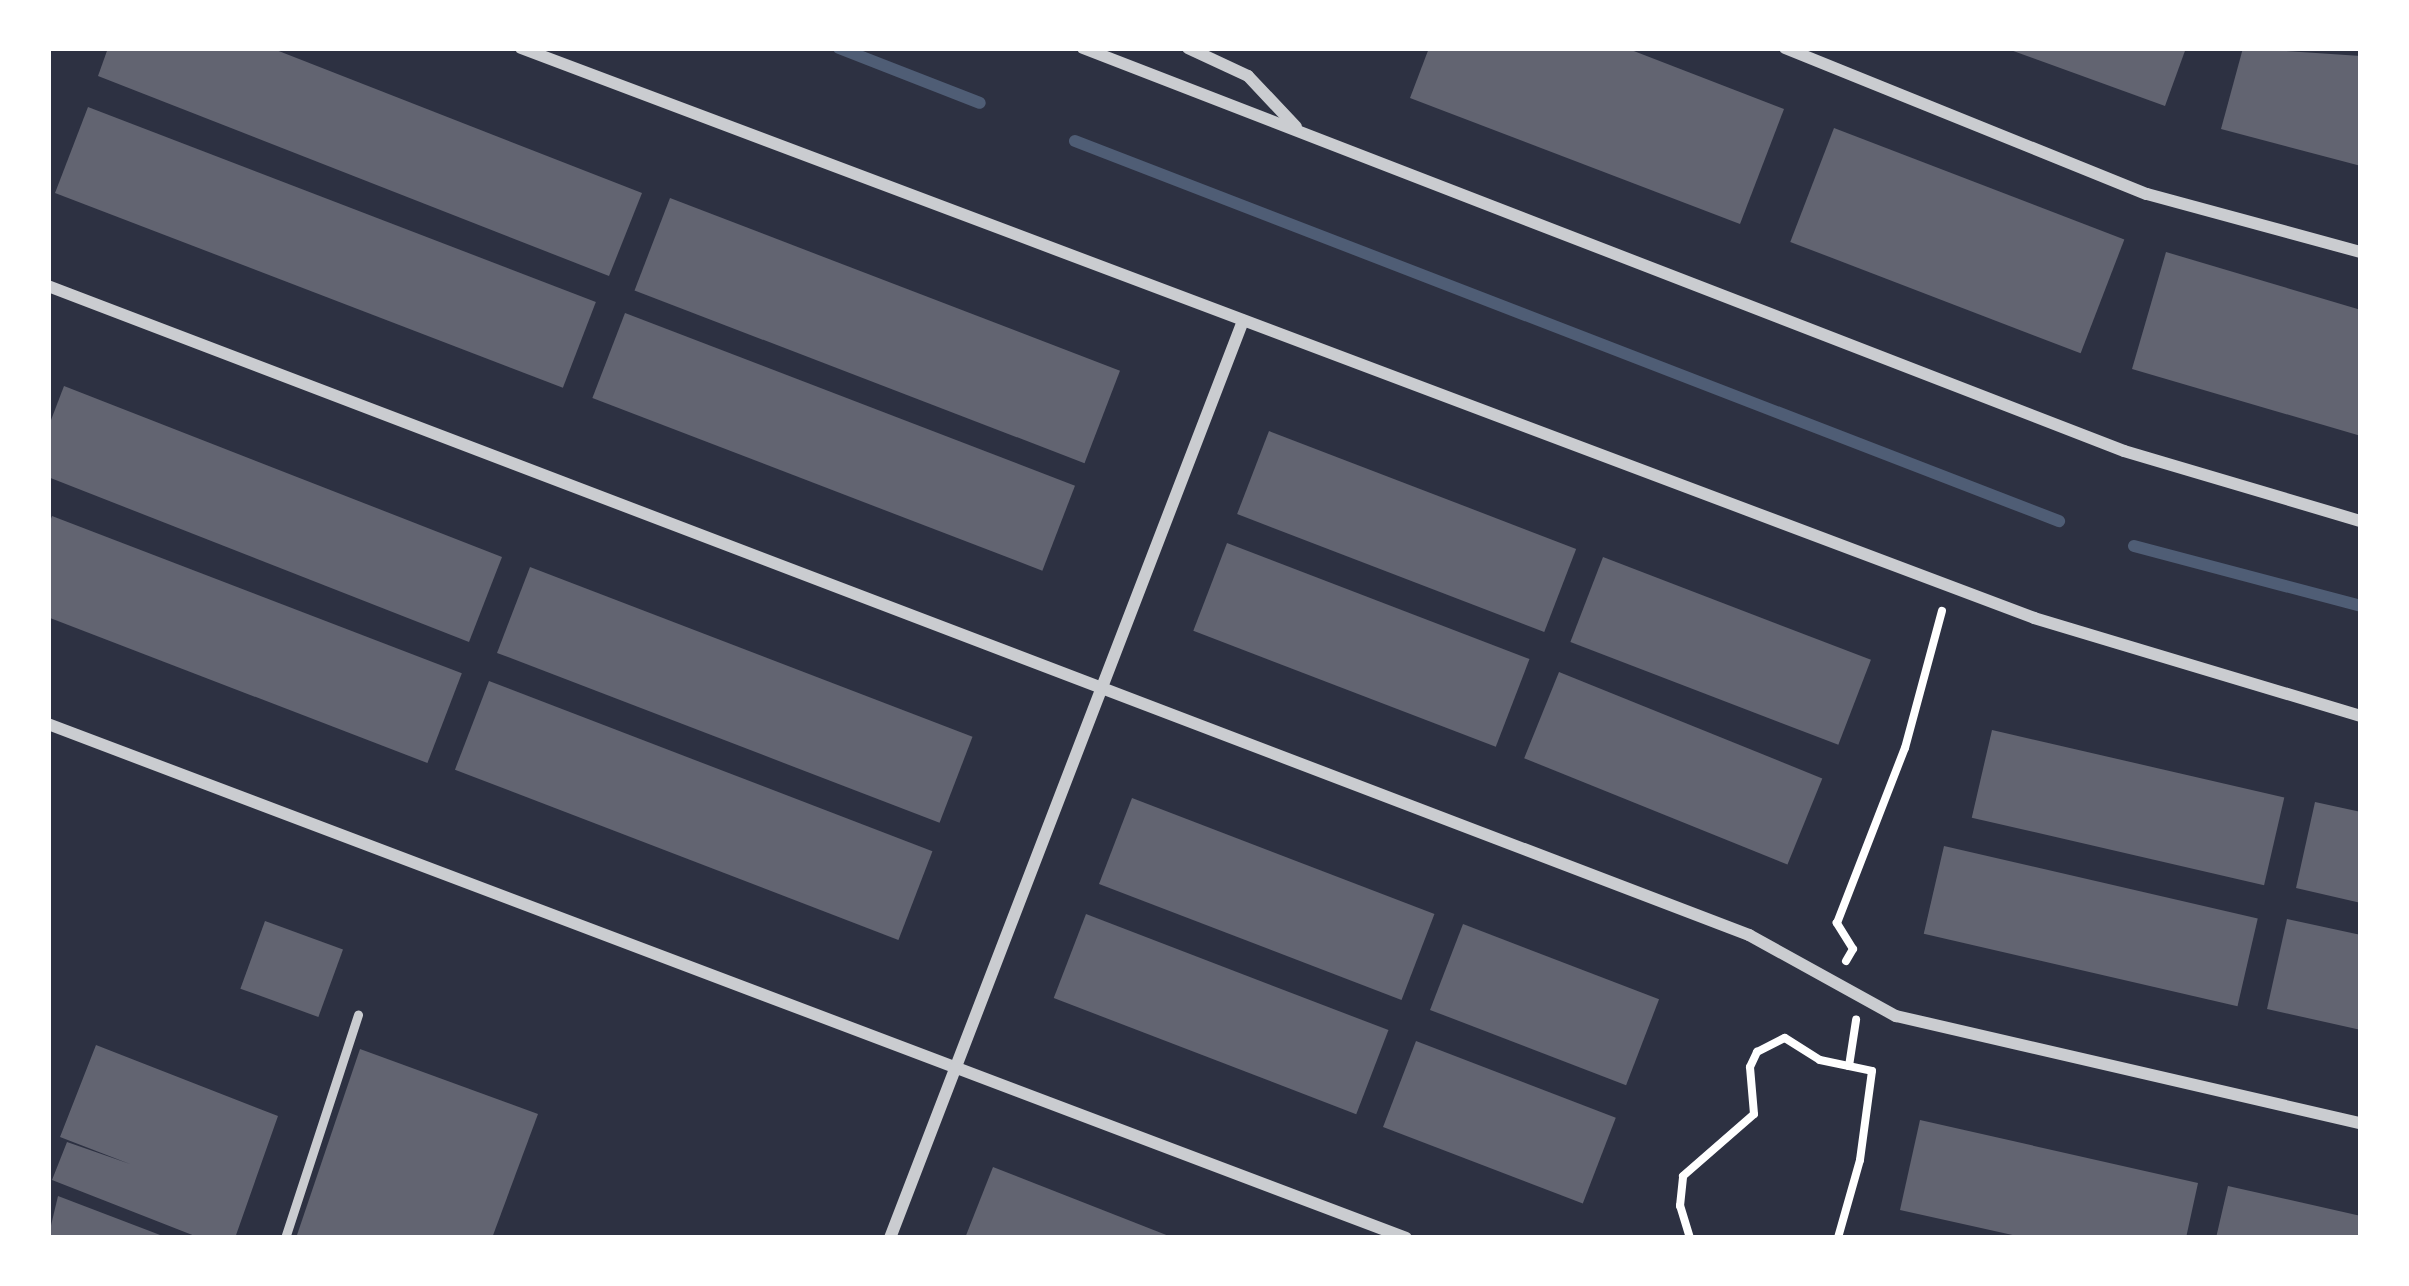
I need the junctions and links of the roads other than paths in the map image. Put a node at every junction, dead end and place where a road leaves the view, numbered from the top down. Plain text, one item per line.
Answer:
1 (521, 48) edge
2 (1083, 48) edge
3 (1188, 48) edge
4 (1785, 48) edge
5 (1298, 129) junction
6 (2361, 252) edge
7 (48, 286) edge
8 (1243, 321) junction
9 (2361, 521) edge
10 (1100, 688) junction
11 (2361, 716) edge
12 (48, 724) edge
13 (358, 1015) dead end
14 (955, 1067) junction
15 (2361, 1123) edge
16 (285, 1238) edge
17 (890, 1238) edge
18 (1406, 1238) edge

1 - 8 street
2 - 5 street
3 - 5 street
4 - 6 street
5 - 9 street
7 - 10 street
8 - 10 street
8 - 11 street
10 - 14 street
10 - 15 street
12 - 14 street
13 - 16 lane
14 - 17 street
14 - 18 street

